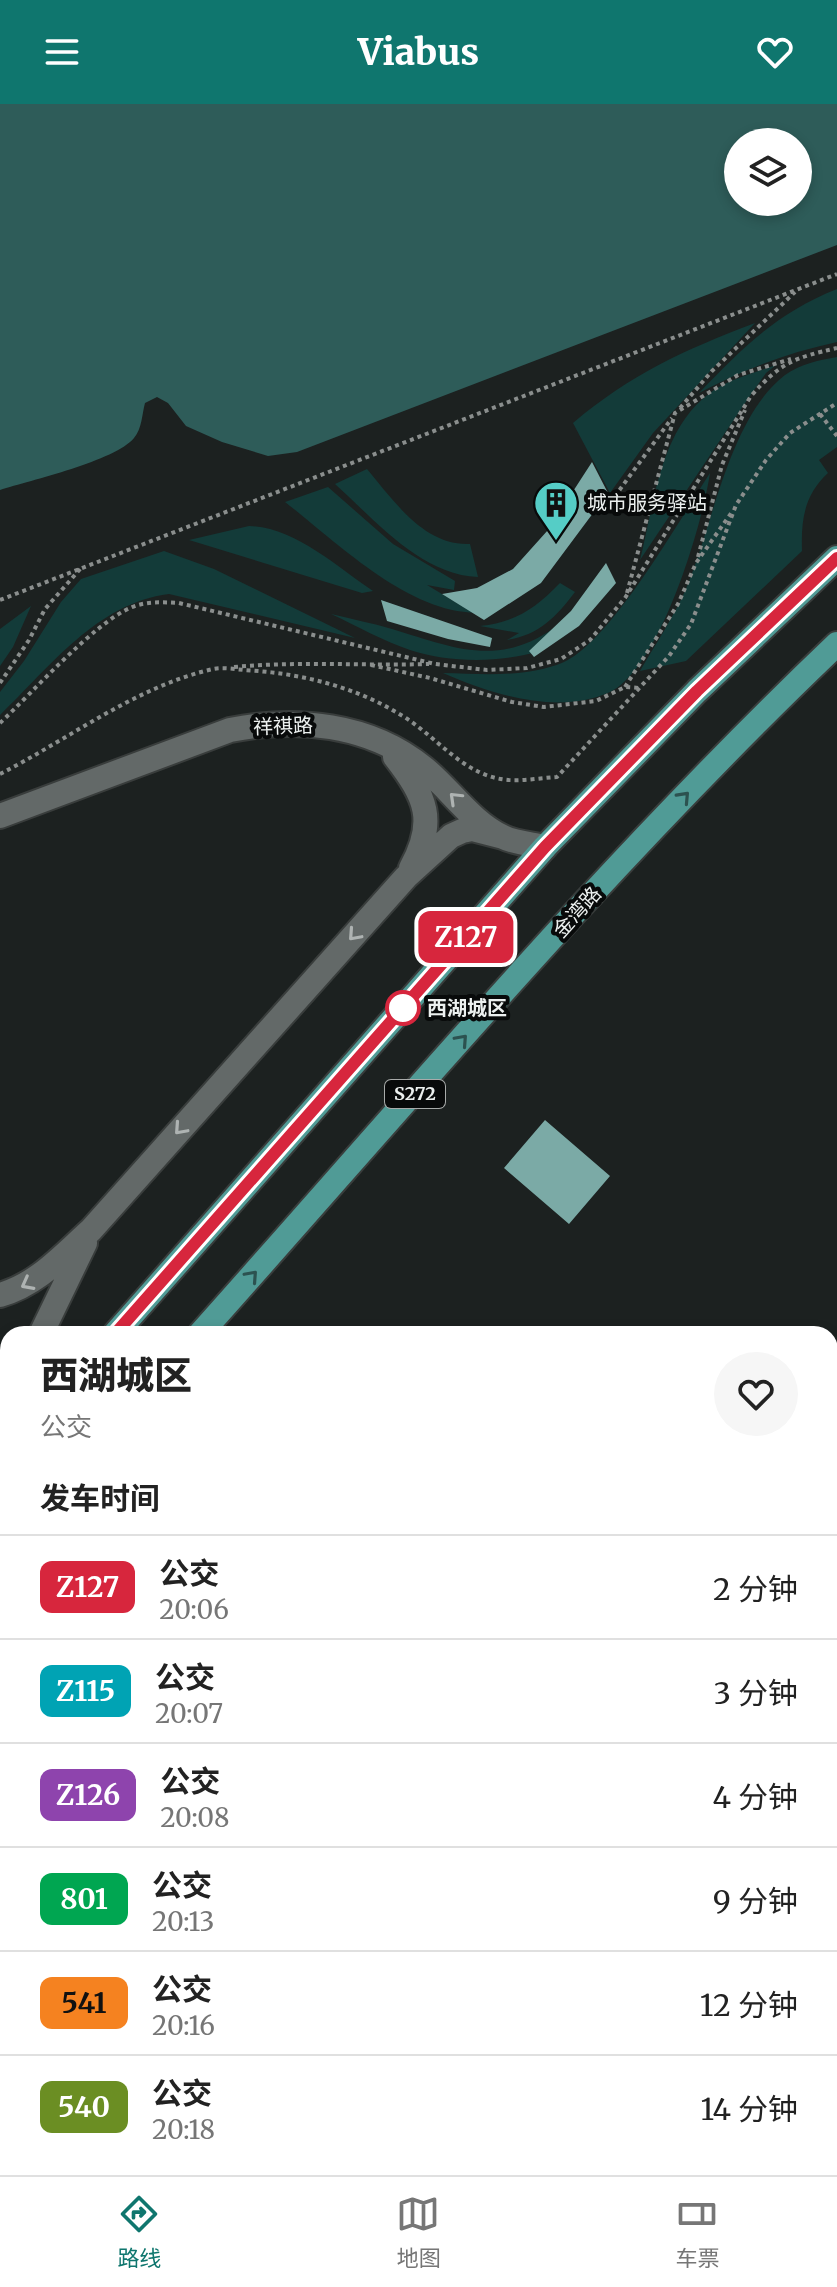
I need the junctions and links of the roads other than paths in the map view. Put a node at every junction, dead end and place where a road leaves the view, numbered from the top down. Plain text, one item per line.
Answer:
1 (837, 558) edge
2 (837, 644) edge
3 (387, 746) junction
4 (0, 816) edge
5 (503, 837) junction
6 (545, 847) junction
7 (406, 877) junction
8 (91, 1230) junction
9 (0, 1295) edge
10 (45, 1326) edge
11 (122, 1326) edge
12 (207, 1326) edge

1 - 6 main road
12 -> 2 main road, 金湾路 / S272
3 - 4 street, 祥祺路
5 -> 3 street, 祥祺路
3 - 7 street
5 - 6 street, 祥祺路
5 - 7 street
6 - 11 main road
7 -> 8 street
8 -> 9 street
8 - 10 street

